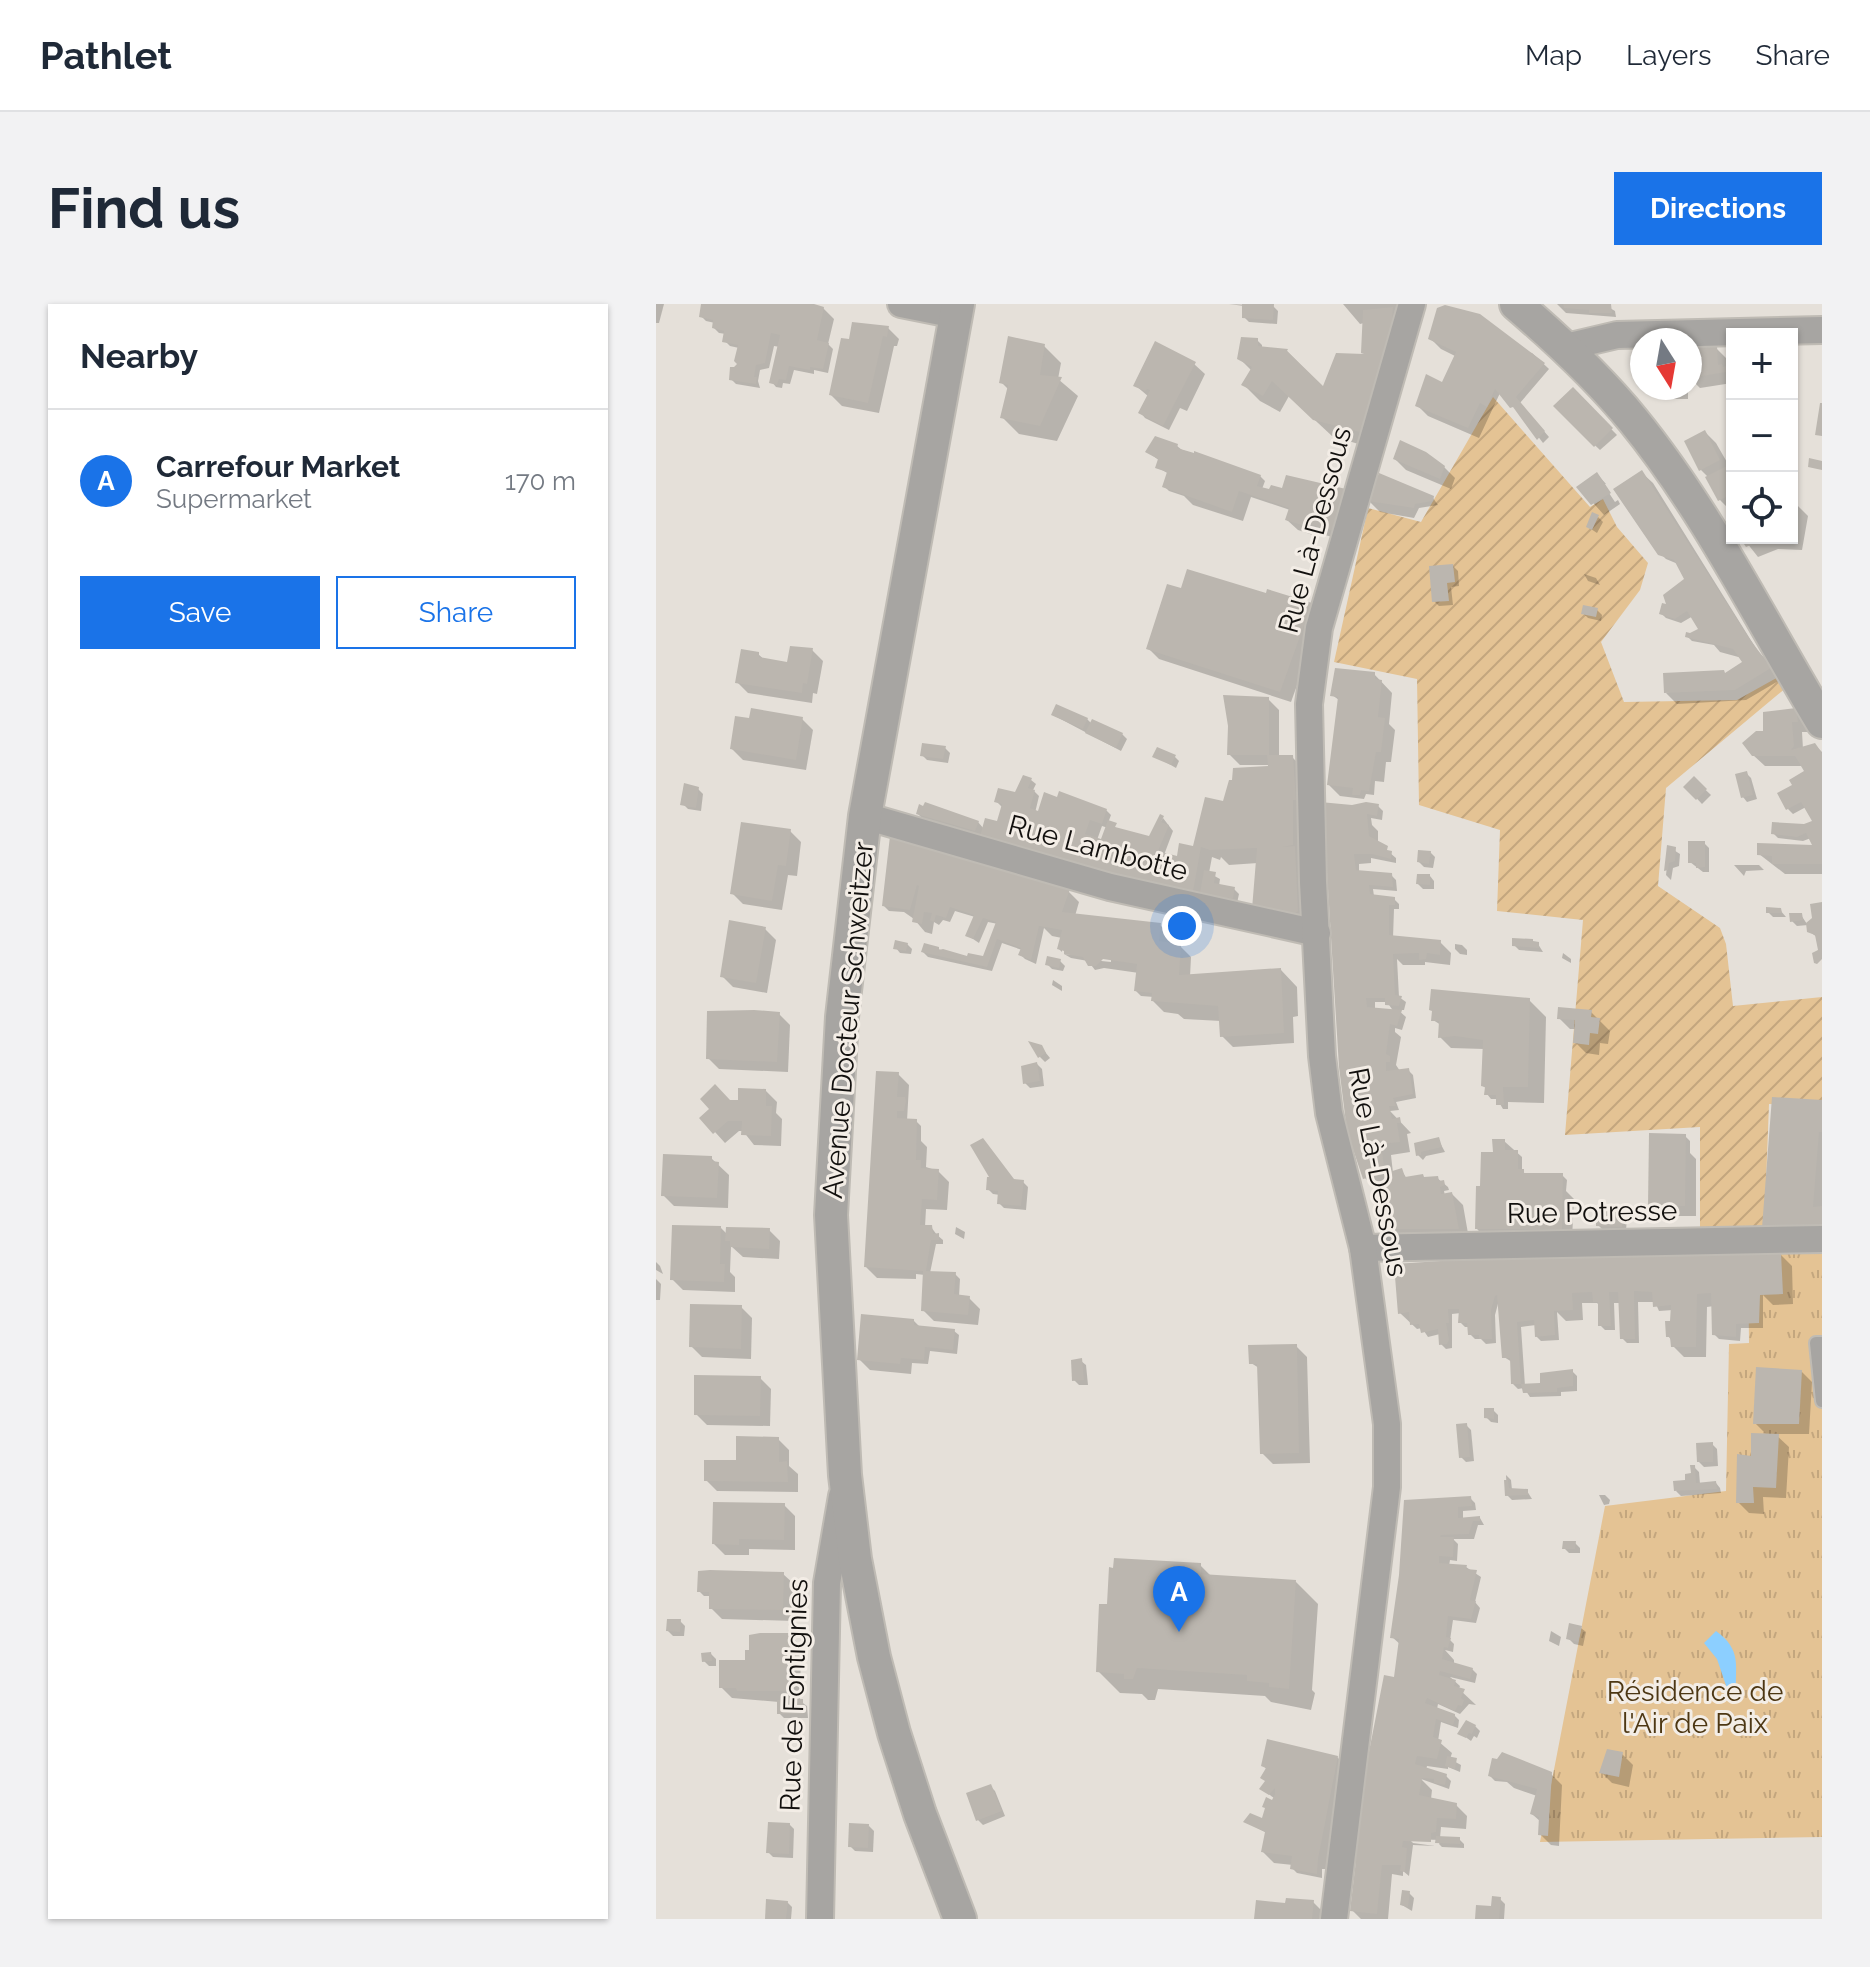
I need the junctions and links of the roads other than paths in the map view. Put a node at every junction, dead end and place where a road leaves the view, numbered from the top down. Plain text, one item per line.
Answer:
1 (901, 304) edge
2 (1412, 304) edge
3 (1516, 304) edge
4 (957, 309) edge
5 (1822, 330) edge
6 (1566, 347) junction
7 (1822, 722) edge
8 (865, 816) junction
9 (1317, 933) junction
10 (1822, 1239) edge
11 (1363, 1248) junction
12 (1822, 1343) edge
13 (1822, 1401) edge
14 (845, 1475) junction
15 (820, 1919) edge
16 (960, 1919) edge
17 (1334, 1919) edge

1 - 4 street
2 - 9 street, Rue Là-Dessous
3 - 6 street
4 - 8 street, Avenue Docteur Schweitzer
5 - 6 street
6 - 7 street
8 - 9 street, Rue Lambotte
8 - 14 street, Avenue Docteur Schweitzer
9 - 11 street, Rue Là-Dessous
10 - 11 street, Rue Potresse
11 - 17 street, Rue Là-Dessous
12 - 13 lane
14 - 15 street, Rue de Fontignies
14 - 16 street, Avenue Docteur Schweitzer

